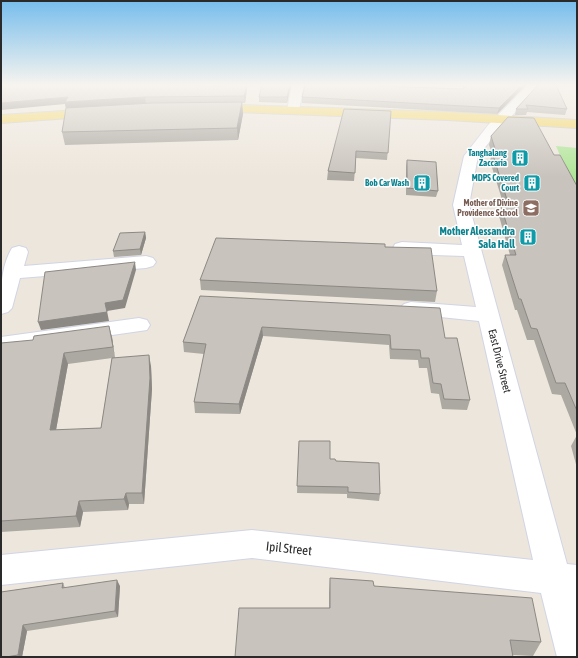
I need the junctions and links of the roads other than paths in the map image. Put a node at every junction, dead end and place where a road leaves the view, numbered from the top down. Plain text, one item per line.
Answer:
1 (58, 116) edge
2 (425, 116) edge
3 (504, 116) edge
4 (501, 119) junction
5 (1, 120) edge
6 (577, 124) edge
7 (385, 248) edge
8 (473, 251) junction
9 (19, 252) dead end
10 (146, 262) dead end
11 (11, 273) junction
12 (389, 307) edge
13 (1, 308) edge
14 (489, 315) junction
15 (139, 325) dead end
16 (1, 344) edge
17 (1, 570) edge
18 (565, 580) edge
19 (575, 657) edge

1 - 5 main road
2 - 4 main road
3 - 4 street, East Drive Street
4 - 6 main road
4 - 8 street, East Drive Street
7 - 8 street
8 - 14 street, East Drive Street
9 - 11 street
10 - 11 street
11 - 13 street
12 - 14 street
14 - 18 street, East Drive Street
15 - 16 street
17 - 18 street, Ipil Street
18 - 19 street, East Drive Street

